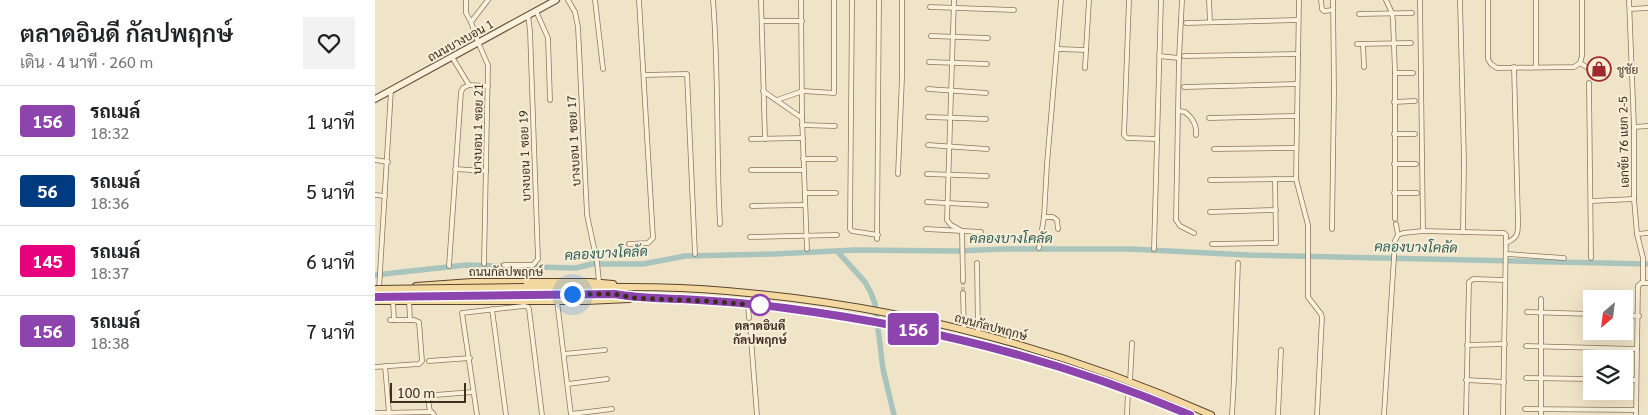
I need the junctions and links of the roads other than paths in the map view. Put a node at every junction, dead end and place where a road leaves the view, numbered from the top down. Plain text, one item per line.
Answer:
1 (466, 0) edge
2 (488, 0) edge
3 (556, 0) edge
4 (569, 0) edge
5 (595, 0) edge
6 (639, 0) edge
7 (713, 0) edge
8 (761, 0) edge
9 (801, 0) edge
10 (834, 0) edge
11 (852, 0) edge
12 (879, 0) edge
13 (902, 0) edge
14 (954, 0) edge
15 (1061, 0) edge
16 (1089, 0) edge
17 (1129, 0) edge
18 (1161, 0) edge
19 (1182, 0) edge
20 (1209, 0) edge
21 (1299, 0) edge
22 (1321, 0) edge
23 (1333, 0) edge
24 (1386, 0) edge
25 (1420, 0) edge
26 (1460, 0) edge
27 (1488, 0) edge
28 (1536, 0) edge
29 (1582, 0) edge
30 (1629, 0) edge
31 (930, 7) dead end
32 (954, 8) junction
33 (1648, 8) edge
34 (1630, 9) junction
35 (1014, 10) dead end
36 (1333, 10) junction
37 (536, 11) junction
38 (1392, 13) junction
39 (1411, 13) dead end
40 (1359, 14) dead end
41 (528, 15) junction
42 (1298, 20) junction
43 (762, 21) junction
44 (802, 21) junction
45 (471, 22) junction
46 (1210, 22) junction
47 (1186, 23) dead end
48 (931, 36) dead end
49 (953, 37) junction
50 (988, 38) dead end
51 (478, 42) junction
52 (1394, 43) junction
53 (1357, 44) dead end
54 (1363, 44) junction
55 (1411, 44) dead end
56 (1057, 49) junction
57 (1086, 50) junction
58 (1298, 54) junction
59 (451, 56) junction
60 (1159, 56) junction
61 (1184, 56) dead end
62 (1179, 58) junction
63 (929, 62) dead end
64 (952, 63) junction
65 (1580, 63) junction
66 (987, 64) dead end
67 (1536, 67) junction
68 (1085, 68) dead end
69 (1364, 68) dead end
70 (1514, 68) junction
71 (603, 69) dead end
72 (1606, 72) dead end
73 (1395, 73) junction
74 (1413, 73) dead end
75 (644, 75) junction
76 (1589, 83) dead end
77 (1297, 84) junction
78 (469, 85) junction
79 (489, 86) junction
80 (1184, 87) dead end
81 (391, 90) junction
82 (928, 90) dead end
83 (763, 91) junction
84 (803, 91) junction
85 (951, 91) junction
86 (986, 93) dead end
87 (375, 99) edge
88 (550, 100) dead end
89 (777, 100) junction
90 (1394, 102) junction
91 (1415, 102) dead end
92 (1179, 111) junction
93 (1297, 116) junction
94 (801, 118) junction
95 (928, 118) dead end
96 (951, 118) junction
97 (1209, 118) dead end
98 (986, 119) dead end
99 (802, 126) junction
100 (835, 126) dead end
101 (1648, 126) edge
102 (1634, 127) junction
103 (1394, 134) junction
104 (1415, 134) dead end
105 (1196, 135) dead end
106 (765, 138) junction
107 (803, 138) junction
108 (751, 139) dead end
109 (1157, 139) junction
110 (928, 145) dead end
111 (950, 146) junction
112 (1297, 148) junction
113 (987, 149) dead end
114 (1213, 149) dead end
115 (803, 159) junction
116 (375, 160) edge
117 (835, 160) dead end
118 (388, 162) junction
119 (1394, 164) junction
120 (1416, 164) dead end
121 (455, 169) junction
122 (751, 170) dead end
123 (803, 170) junction
124 (486, 171) junction
125 (898, 174) dead end
126 (927, 174) dead end
127 (949, 176) junction
128 (987, 176) dead end
129 (1275, 179) junction
130 (1296, 179) junction
131 (1211, 180) dead end
132 (805, 193) junction
133 (836, 193) dead end
134 (1394, 193) junction
135 (1417, 193) dead end
136 (375, 195) edge
137 (385, 196) junction
138 (1634, 199) junction
139 (1591, 201) junction
140 (927, 202) dead end
141 (948, 203) junction
142 (805, 205) junction
143 (752, 206) dead end
144 (985, 206) dead end
145 (1276, 210) junction
146 (1209, 212) dead end
147 (1044, 217) junction
148 (720, 224) dead end
149 (926, 229) dead end
150 (1058, 229) dead end
151 (1332, 229) dead end
152 (962, 231) junction
153 (981, 232) dead end
154 (1423, 232) junction
155 (1463, 232) junction
156 (1194, 233) dead end
157 (1648, 233) edge
158 (807, 234) junction
159 (837, 234) dead end
160 (1637, 234) junction
161 (1398, 235) junction
162 (750, 237) dead end
163 (1506, 243) junction
164 (629, 244) dead end
165 (1212, 244) dead end
166 (1039, 248) dead end
167 (807, 249) dead end
168 (1154, 249) dead end
169 (695, 254) dead end
170 (1507, 255) junction
171 (1563, 258) dead end
172 (1591, 258) dead end
173 (977, 263) dead end
174 (1237, 263) dead end
175 (484, 264) dead end
176 (504, 265) dead end
177 (449, 266) dead end
178 (1505, 280) junction
179 (963, 281) tunnel mouth
180 (599, 282) junction
181 (443, 283) junction
182 (1646, 283) edge
183 (377, 287) edge
184 (636, 288) junction
185 (963, 293) tunnel mouth
186 (375, 297) edge
187 (634, 298) junction
188 (1541, 299) dead end
189 (393, 300) junction
190 (409, 300) junction
191 (375, 301) edge
192 (444, 301) junction
193 (557, 301) junction
194 (748, 304) junction
195 (492, 309) junction
196 (1527, 312) dead end
197 (1542, 313) junction
198 (1583, 314) edge
199 (1633, 316) edge
200 (1639, 316) junction
201 (749, 318) dead end
202 (410, 320) junction
203 (751, 326) dead end
204 (964, 330) junction
205 (978, 333) junction
206 (1132, 342) dead end
207 (1505, 344) junction
208 (1467, 345) junction
209 (1526, 346) dead end
210 (1542, 347) junction
211 (1637, 349) junction
212 (605, 350) dead end
213 (1281, 350) dead end
214 (564, 354) junction
215 (469, 358) junction
216 (429, 361) dead end
217 (385, 366) junction
218 (375, 367) edge
219 (1526, 378) dead end
220 (1542, 378) junction
221 (607, 379) dead end
222 (1583, 379) edge
223 (1466, 380) junction
224 (1636, 380) joint
225 (1130, 382) junction
226 (1504, 382) junction
227 (568, 384) junction
228 (1128, 391) junction
229 (427, 392) dead end
230 (473, 392) junction
231 (435, 394) dead end
232 (612, 409) dead end
233 (1525, 409) dead end
234 (1541, 409) junction
235 (389, 412) junction
236 (429, 412) junction
237 (375, 413) edge
238 (1636, 413) edge
239 (571, 414) edge
240 (434, 415) edge
241 (477, 415) edge
242 (505, 415) edge
243 (542, 415) edge
244 (757, 415) edge
245 (1127, 415) edge
246 (1190, 415) edge
247 (1211, 415) edge
248 (1232, 415) edge
249 (1278, 415) edge
250 (1317, 415) edge
251 (1384, 415) edge
252 (1466, 415) edge
253 (1503, 415) edge
254 (1541, 415) edge

1 - 45 street, บางบอน 1 ซอย 21
2 - 45 street
3 - 37 main road, ถนนบางบอน 1
4 - 180 street, บางบอน 1 ซอย 17
5 - 71 street
6 - 75 street
7 - 148 street
8 - 43 street
9 - 44 street
10 - 84 street
11 - 12 street
13 - 125 street
14 - 32 street
15 - 56 street
16 - 57 street
17 - 109 street
18 - 60 street
19 - 62 street
20 - 46 street
21 - 42 street
22 - 36 street
23 - 36 street
24 - 38 street
25 - 154 street
26 - 155 street
27 - 70 street
28 - 67 street
29 - 65 street
30 - 34 street, เอกชัย 76 แยก 2-5
31 - 32 street
32 - 35 street
32 - 49 street
33 - 34 street
34 - 102 street, เอกชัย 76 แยก 2-5
36 - 151 street
37 - 41 main road, ถนนบางบอน 1
37 - 88 street
38 - 39 street
38 - 40 street
38 - 52 street
41 - 51 main road, ถนนบางบอน 1
41 - 176 street, บางบอน 1 ซอย 19
42 - 46 street
42 - 58 street
43 - 44 street
43 - 83 street
44 - 84 street
45 - 51 street, บางบอน 1 ซอย 21
46 - 47 street
48 - 49 street
49 - 50 street
49 - 64 street
51 - 59 main road, ถนนบางบอน 1
51 - 79 street, บางบอน 1 ซอย 21
52 - 54 street
52 - 55 street
52 - 73 street
53 - 54 street
54 - 69 street
56 - 57 street
56 - 147 street
57 - 68 street
58 - 61 street
58 - 77 street
59 - 78 street
59 - 81 main road, ถนนบางบอน 1
60 - 62 street
60 - 109 street
62 - 92 street
63 - 64 street
64 - 66 street
64 - 85 street
65 - 67 street
65 - 72 street
67 - 70 street
70 - 163 street
73 - 74 street
73 - 90 street
75 - 164 street
75 - 169 street
76 - 139 street
77 - 80 street
77 - 93 street
78 - 79 street
78 - 121 street
79 - 124 street, บางบอน 1 ซอย 21
81 - 87 main road, ถนนบางบอน 1
81 - 118 street
82 - 85 street
83 - 89 street
83 - 106 street
84 - 89 street
84 - 94 street
85 - 86 street
85 - 96 street
89 - 94 street
90 - 91 street
90 - 103 street
92 - 105 street
92 - 156 street
93 - 97 street
93 - 112 street
94 - 99 street
95 - 96 street
96 - 98 street
96 - 111 street
99 - 100 street
99 - 107 street
101 - 102 street
102 - 138 street, เอกชัย 76 แยก 2-5
103 - 104 street
103 - 119 street
106 - 107 street
106 - 108 street
107 - 115 street
109 - 168 street
110 - 111 street
111 - 113 street
111 - 127 street
112 - 114 street
112 - 130 street
115 - 117 street
115 - 123 street
116 - 118 street
118 - 137 street
119 - 120 street
119 - 134 street
121 - 124 street
121 - 177 street
122 - 123 street
123 - 132 street
124 - 175 street, บางบอน 1 ซอย 21
126 - 127 street
127 - 128 street
127 - 141 street
129 - 130 street
129 - 131 street
129 - 145 street
130 - 250 street
132 - 133 street
132 - 142 street
134 - 135 street
134 - 161 street
136 - 137 street
137 - 183 street
138 - 139 street
138 - 160 street, เอกชัย 76 แยก 2-5
139 - 172 street
140 - 141 street
141 - 144 street
141 - 152 street
142 - 143 street
142 - 158 street
145 - 146 street
145 - 165 street
147 - 150 street
147 - 166 street
149 - 152 street
152 - 153 street
152 - 179 street
154 - 155 street
154 - 161 street
155 - 163 street
157 - 160 street
158 - 159 street
158 - 162 street
158 - 167 street
160 - 182 street, เอกชัย 76 แยก 2-5
161 - 251 street
163 - 170 street
170 - 171 street
170 - 178 street
173 - 205 street
174 - 248 street
178 - 207 street
178 - 208 street
180 - 181 main road, ถนนกัลปพฤกษ์
180 - 184 main road, ถนนกัลปพฤกษ์
181 - 183 main road, ถนนกัลปพฤกษ์
181 - 192 main road
182 - 200 street, เอกชัย 76 แยก 2-5
183 - 184 main road, ถนนกัลปพฤกษ์, bridge
184 - 204 main road, ถนนกัลปพฤกษ์
185 - 204 street
186 - 187 main road, ถนนกัลปพฤกษ์, bridge
187 - 193 main road, ถนนกัลปพฤกษ์
187 - 194 main road, ถนนกัลปพฤกษ์
188 - 197 street
189 - 190 main road, ถนนกัลปพฤกษ์
189 - 191 main road, ถนนกัลปพฤกษ์
189 - 202 street
190 - 192 main road, ถนนกัลปพฤกษ์
190 - 202 street
192 - 193 main road, ถนนกัลปพฤกษ์
193 - 214 street
194 - 201 street
194 - 228 main road, ถนนกัลปพฤกษ์
195 - 215 street
195 - 242 street
195 - 243 street
196 - 197 street
197 - 198 street
197 - 210 street
199 - 200 street
200 - 211 street
202 - 217 street
203 - 244 street
204 - 205 main road, ถนนกัลปพฤกษ์
205 - 225 main road, ถนนกัลปพฤกษ์
206 - 225 street
207 - 208 street
207 - 226 street
208 - 223 street
209 - 210 street
210 - 211 street
210 - 220 street
211 - 224 street
212 - 214 street
213 - 249 street
214 - 227 street
215 - 216 street
215 - 230 street
217 - 218 street
217 - 235 street
219 - 220 street
220 - 222 street
220 - 234 street
221 - 227 street
223 - 226 street
223 - 252 street
224 - 238 street
225 - 247 main road, ถนนกัลปพฤกษ์
226 - 253 street
227 - 239 street
228 - 245 street
228 - 246 main road, ถนนกัลปพฤกษ์
229 - 236 street
230 - 231 street
230 - 241 street
232 - 239 street
233 - 234 street
234 - 238 street
234 - 254 street
235 - 236 street
235 - 237 street
236 - 240 street

